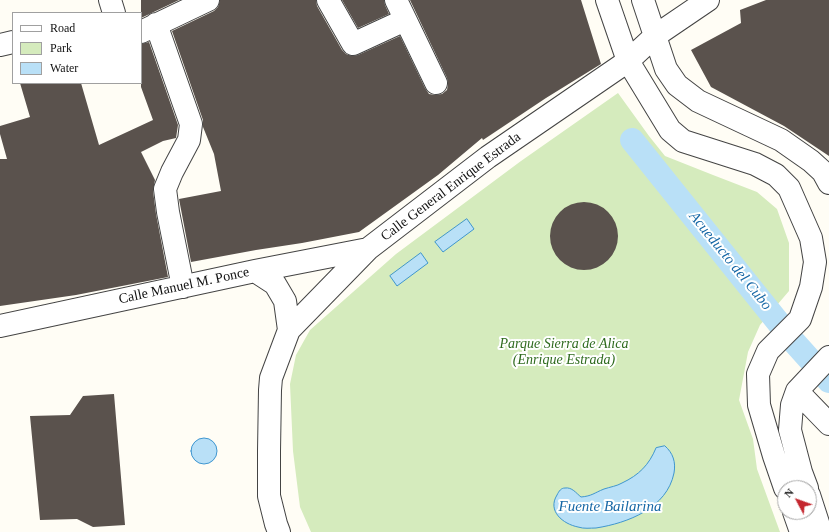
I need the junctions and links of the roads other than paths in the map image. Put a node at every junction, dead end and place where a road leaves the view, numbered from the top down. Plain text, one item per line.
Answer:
1 (110, 0) edge
2 (208, 0) edge
3 (328, 0) edge
4 (396, 0) edge
5 (607, 0) edge
6 (643, 0) edge
7 (708, 0) edge
8 (114, 12) edge
9 (405, 20) junction
10 (148, 28) edge
11 (655, 36) junction
12 (12, 42) edge
13 (0, 45) edge
14 (628, 61) junction
15 (436, 83) dead end
16 (829, 183) edge
17 (368, 250) junction
18 (255, 271) junction
19 (183, 287) junction
20 (0, 326) edge
21 (289, 330) junction
22 (829, 357) edge
23 (797, 391) junction
24 (829, 424) edge
25 (782, 480) edge
26 (804, 480) edge
27 (797, 520) edge
28 (817, 520) edge
29 (279, 532) edge
30 (801, 532) edge
31 (821, 532) edge

1 - 8 street
2 - 10 street
3 - 9 street
4 - 9 street
5 - 14 street
6 - 11 street
7 - 11 street, Calle General Enrique Estrada
9 - 15 street
10 - 19 street
11 - 14 street, Calle General Enrique Estrada
11 - 16 street
12 - 13 street
14 - 17 street, Calle General Enrique Estrada
14 - 25 street
17 - 18 street, Calle Manuel M. Ponce
17 - 21 street, Calle General Enrique Estrada
18 - 19 street, Calle Manuel M. Ponce
18 - 21 street, Calle General Enrique Estrada
19 - 20 street, Calle Manuel M. Ponce
21 - 29 street, Calle General Enrique Estrada
22 - 23 street
23 - 24 street
23 - 26 street
27 - 30 street
28 - 31 street

